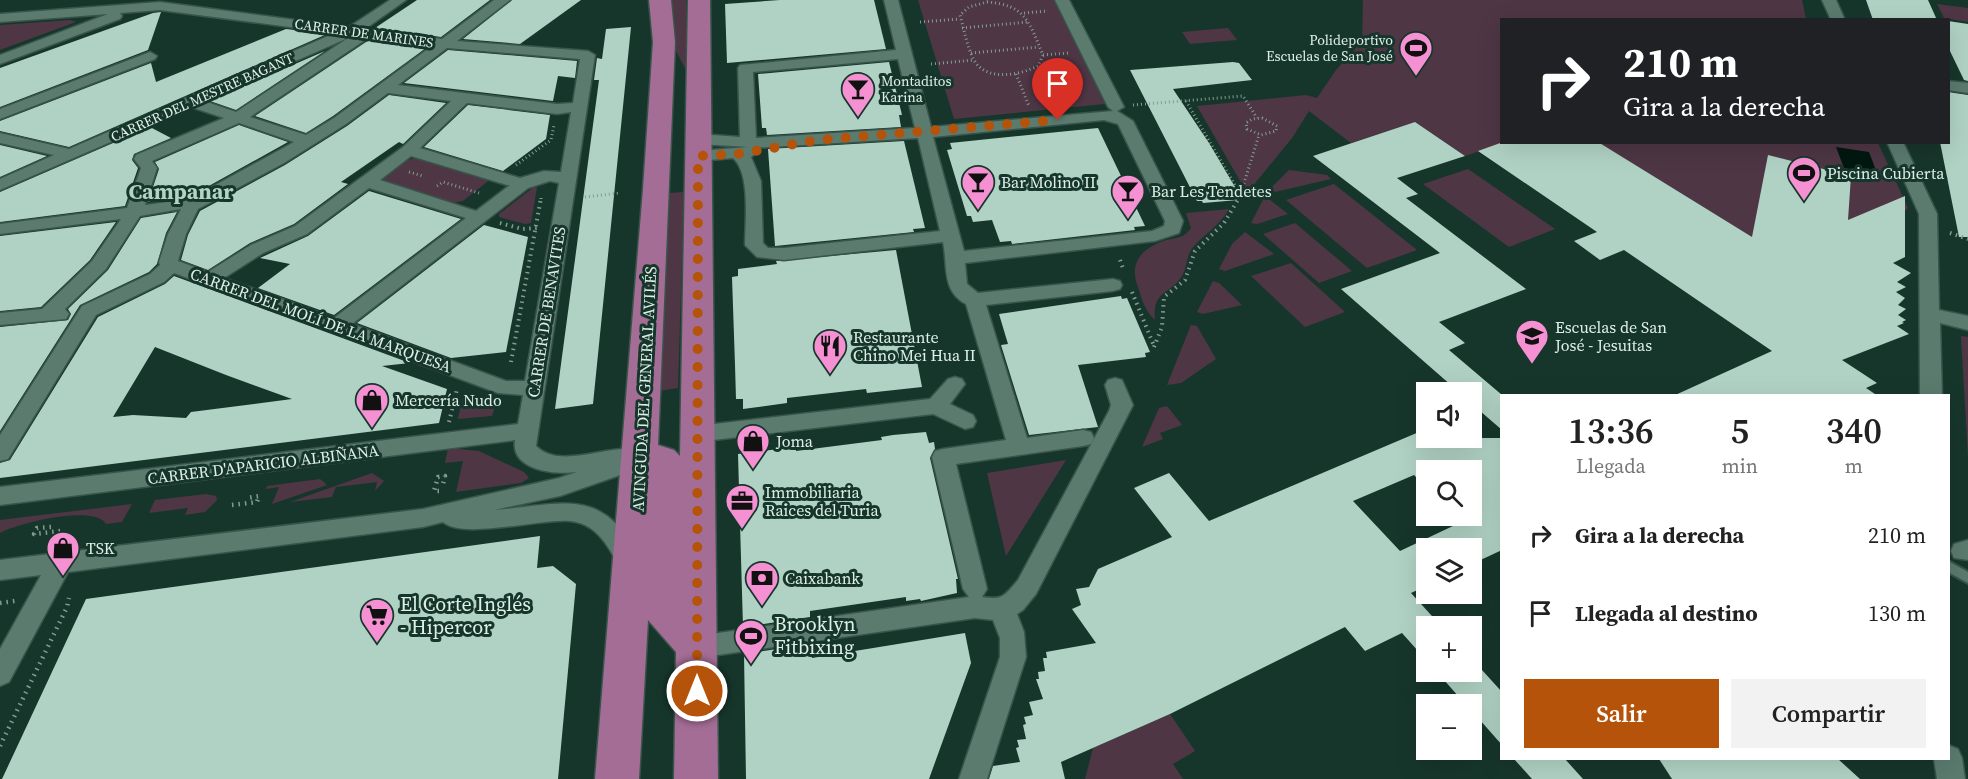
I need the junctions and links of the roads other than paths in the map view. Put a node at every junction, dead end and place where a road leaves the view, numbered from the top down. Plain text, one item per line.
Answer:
1 (399, 0) edge
2 (503, 0) edge
3 (660, 0) edge
4 (699, 0) edge
5 (891, 0) edge
6 (1062, 0) edge
7 (1828, 0) edge
8 (146, 3) edge
9 (0, 18) edge
10 (1837, 18) edge
11 (359, 32) junction
12 (444, 43) junction
13 (904, 54) junction
14 (588, 55) joint
15 (150, 56) dead end
16 (0, 60) edge
17 (1950, 85) edge
18 (387, 88) junction
19 (1968, 88) edge
20 (661, 95) junction
21 (464, 97) junction
22 (191, 102) junction
23 (578, 107) junction
24 (1117, 111) junction
25 (0, 114) edge
26 (237, 118) junction
27 (147, 121) junction
28 (923, 131) junction
29 (0, 138) edge
30 (186, 141) junction
31 (307, 141) junction
32 (1896, 144) edge
33 (699, 148) junction
34 (743, 148) junction
35 (409, 150) junction
36 (71, 154) junction
37 (366, 181) junction
38 (513, 181) dead end
39 (567, 181) junction
40 (0, 185) edge
41 (191, 206) junction
42 (134, 212) junction
43 (469, 214) dead end
44 (0, 229) edge
45 (949, 236) junction
46 (956, 258) junction
47 (171, 265) junction
48 (216, 274) dead end
49 (1123, 282) road end
50 (975, 300) junction
51 (89, 310) junction
52 (1928, 314) junction
53 (47, 315) junction
54 (0, 319) edge
55 (1968, 323) edge
56 (335, 327) junction
57 (955, 384) dead end
58 (1116, 385) dead end
59 (533, 388) junction
60 (1931, 394) edge
61 (936, 406) junction
62 (965, 421) dead end
63 (526, 431) junction
64 (697, 435) junction
65 (1083, 438) dead end
66 (1019, 447) junction
67 (0, 453) edge
68 (640, 457) junction
69 (0, 496) edge
70 (423, 518) junction
71 (1960, 555) edge
72 (60, 563) junction
73 (633, 567) junction
74 (0, 570) edge
75 (1968, 578) edge
76 (975, 589) dead end
77 (1001, 610) junction
78 (7, 642) edge
79 (697, 647) junction
80 (0, 674) edge
81 (1937, 760) edge
82 (1948, 760) edge
83 (617, 779) edge
84 (696, 779) edge
85 (973, 779) edge
86 (1936, 779) edge
87 (1951, 779) edge

1 - 11 street, CARRER DEL MESTRE BAGANT
2 - 12 street
3 - 20 main road, AVINGUDA DEL GENERAL AVILÉS
4 - 33 main road
5 - 13 street
6 - 24 street
7 - 10 street
8 - 9 street, CARRER DE MARINES
8 - 11 street, CARRER DE MARINES
8 - 16 street
11 - 12 street, CARRER DE MARINES
11 - 22 street, CARRER DEL MESTRE BAGANT
11 - 26 street
12 - 14 street, CARRER DE MARINES
12 - 18 street
13 - 28 street
13 - 34 street
14 - 23 street, CARRER DE BENAVITES
15 - 25 street
17 - 19 street
18 - 21 street
18 - 31 street
20 - 33 main road
20 - 68 main road, AVINGUDA DEL GENERAL AVILÉS
21 - 23 street
21 - 35 street
22 - 26 street
22 - 27 street, CARRER DEL MESTRE BAGANT
23 - 39 street, CARRER DE BENAVITES
24 - 28 street
24 - 46 street
26 - 30 street
26 - 31 street
27 - 30 street
27 - 36 street, CARRER DEL MESTRE BAGANT
28 - 34 street
28 - 45 street
29 - 36 street
30 - 42 street
31 - 41 street
32 - 52 street
33 - 34 street
33 - 64 main road
34 - 45 street
35 - 37 street
35 - 38 street
36 - 40 street, CARRER DEL MESTRE BAGANT
37 - 43 street
37 - 48 street
39 - 56 street
39 - 59 street, CARRER DE BENAVITES
41 - 42 street
41 - 47 street, CARRER DEL MOLÍ DE LA MARQUESA
42 - 44 street
42 - 53 street
45 - 46 street
46 - 50 street
47 - 51 street
47 - 56 street, CARRER DEL MOLÍ DE LA MARQUESA
49 - 50 street
50 - 66 street
51 - 53 street
51 - 67 street
52 - 55 street
52 - 60 street
53 - 54 street
56 - 59 street, CARRER DEL MOLÍ DE LA MARQUESA
57 - 61 street
58 - 77 street
59 - 63 street, CARRER DE BENAVITES
61 - 62 street
61 - 64 street
63 - 68 street, CARRER DE BENAVITES
63 - 69 street, CARRER D'APARICIO ALBIÑANA
64 - 79 main road
65 - 66 street
66 - 76 street
68 - 70 street
68 - 73 main road, AVINGUDA DEL GENERAL AVILÉS
68 - 79 main road
70 - 72 street
70 - 73 street
71 - 75 lane
72 - 74 street
72 - 78 street
73 - 83 main road, AVINGUDA DEL GENERAL AVILÉS
77 - 79 street
77 - 85 street
78 - 80 street
79 - 84 main road
81 - 86 street
82 - 87 street

